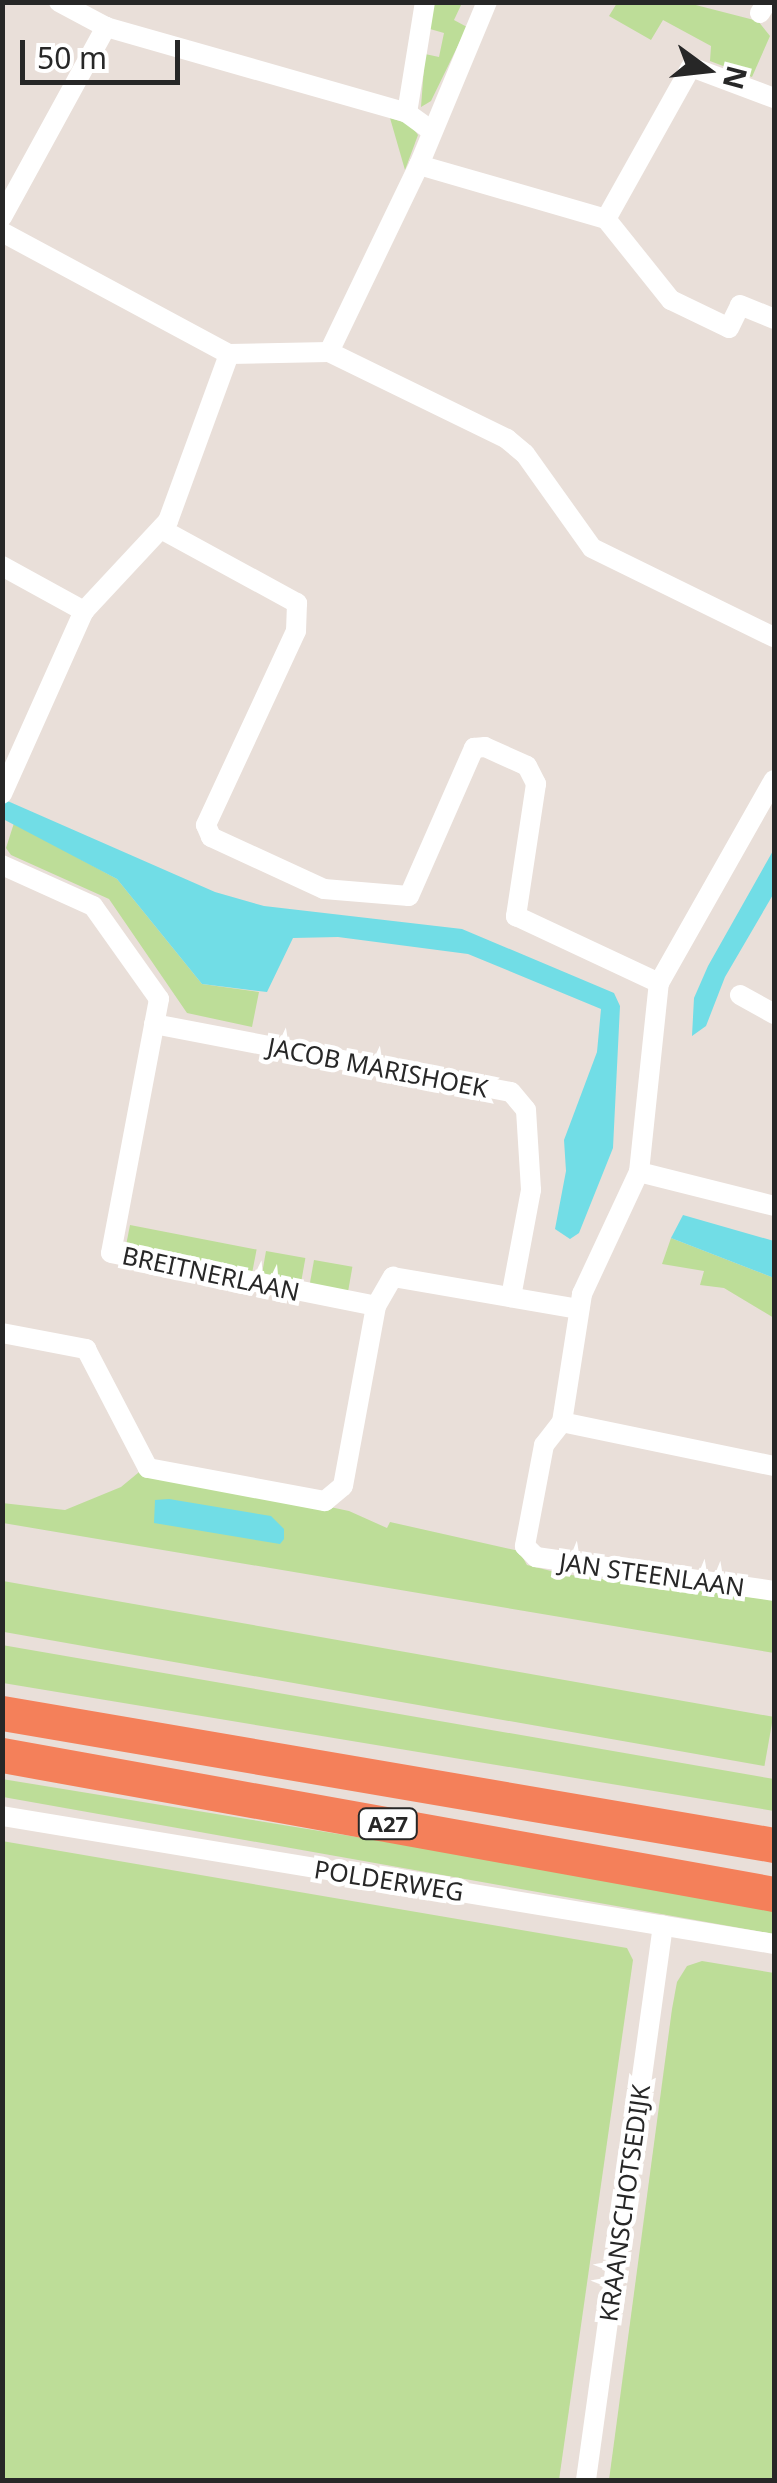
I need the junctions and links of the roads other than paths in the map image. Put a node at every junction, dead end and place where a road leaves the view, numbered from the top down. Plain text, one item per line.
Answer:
1 (59, 2) edge
2 (426, 2) edge
3 (487, 2) edge
4 (106, 27) junction
5 (774, 98) edge
6 (406, 113) junction
7 (429, 129) junction
8 (419, 165) junction
9 (2, 217) edge
10 (606, 219) junction
11 (2, 232) edge
12 (774, 319) edge
13 (329, 352) junction
14 (229, 354) junction
15 (161, 529) junction
16 (2, 566) edge
17 (84, 611) junction
18 (774, 637) edge
19 (772, 790) edge
20 (2, 794) edge
21 (2, 866) edge
22 (658, 984) junction
23 (740, 995) dead end
24 (774, 1014) edge
25 (154, 1024) junction
26 (639, 1172) junction
27 (774, 1206) edge
28 (510, 1298) junction
29 (376, 1306) junction
30 (579, 1309) junction
31 (2, 1333) edge
32 (562, 1422) junction
33 (774, 1466) edge
34 (774, 1591) edge
35 (2, 1713) edge
36 (2, 1755) edge
37 (2, 1816) edge
38 (774, 1845) edge
39 (774, 1894) edge
40 (662, 1925) junction
41 (774, 1944) edge
42 (586, 2480) edge

1 - 4 street
2 - 6 street
3 - 7 street
4 - 6 street
4 - 9 street
5 - 10 street
6 - 7 street
7 - 8 street
8 - 10 street
8 - 13 street
10 - 12 street
11 - 14 street
13 - 14 street
13 - 18 street
14 - 15 street
15 - 17 street
15 - 22 street
16 - 17 street
17 - 20 street
19 - 22 street
21 - 25 street, BREITNERLAAN
22 - 26 street
23 - 24 street
25 - 28 street, JACOB MARISHOEK
25 - 29 street, BREITNERLAAN
26 - 27 street
26 - 30 street
28 - 29 street
28 - 30 street
29 - 31 street
30 - 32 street
32 - 33 street
32 - 34 street, JAN STEENLAAN
35 - 38 highway, A27
36 - 39 highway, A27
37 - 40 street, POLDERWEG
40 - 41 street, POLDERWEG
40 - 42 street, KRAANSCHOTSEDIJK

